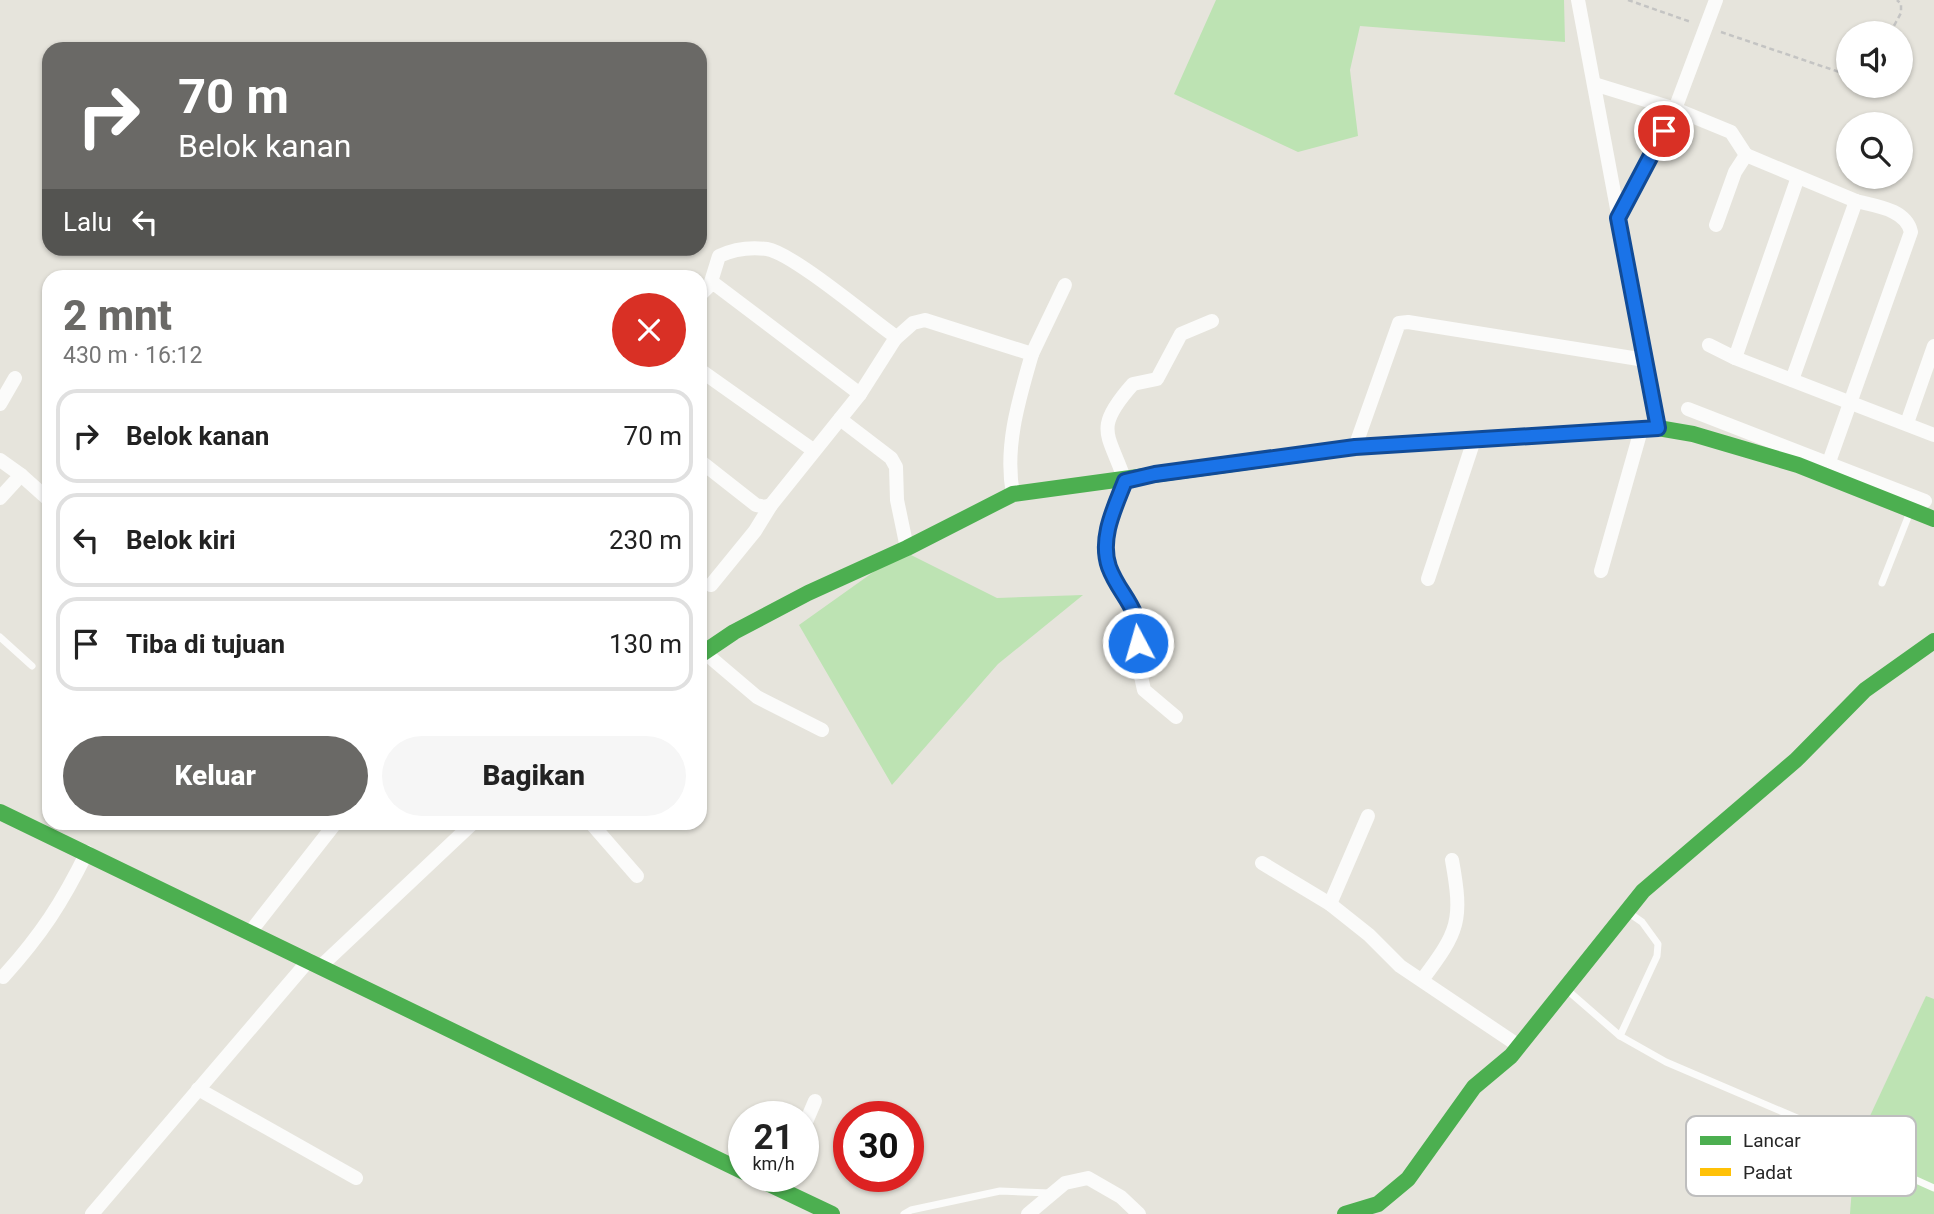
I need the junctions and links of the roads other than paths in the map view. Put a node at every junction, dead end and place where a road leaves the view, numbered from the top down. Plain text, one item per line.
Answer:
1 (1578, 0) edge
2 (1716, 0) edge
3 (1594, 84) junction
4 (1675, 109) junction
5 (1746, 155) junction
6 (1798, 177) junction
7 (1856, 201) junction
8 (1618, 218) junction
9 (1716, 225) dead end
10 (707, 285) edge
11 (1065, 285) dead end
12 (707, 289) edge
13 (1212, 321) dead end
14 (895, 339) junction
15 (1709, 345) dead end
16 (1934, 345) edge
17 (1032, 354) junction
18 (1735, 358) junction
19 (1645, 360) junction
20 (707, 375) edge
21 (15, 378) dead end
22 (1792, 380) junction
23 (860, 394) junction
24 (1851, 402) junction
25 (0, 404) edge
26 (1688, 409) dead end
27 (840, 419) junction
28 (1907, 423) junction
29 (1658, 428) junction
30 (1640, 429) junction
31 (1934, 435) edge
32 (1474, 440) junction
33 (1355, 447) junction
34 (813, 450) junction
35 (0, 460) edge
36 (707, 466) edge
37 (1827, 470) junction
38 (21, 475) junction
39 (1125, 481) junction
40 (42, 494) edge
41 (1013, 494) junction
42 (0, 498) edge
43 (771, 505) junction
44 (1918, 506) junction
45 (1934, 519) edge
46 (907, 548) junction
47 (1601, 571) dead end
48 (1428, 579) dead end
49 (1882, 583) dead end
50 (710, 584) dead end
51 (0, 637) edge
52 (1934, 641) edge
53 (707, 651) edge
54 (707, 658) edge
55 (32, 666) dead end
56 (1176, 718) dead end
57 (822, 730) dead end
58 (0, 812) edge
59 (1368, 817) dead end
60 (330, 830) edge
61 (465, 830) edge
62 (597, 830) edge
63 (87, 852) junction
64 (1452, 860) dead end
65 (1262, 863) dead end
66 (637, 876) dead end
67 (1330, 904) junction
68 (1626, 910) junction
69 (251, 932) junction
70 (314, 963) junction
71 (3, 977) dead end
72 (1422, 980) junction
73 (1565, 987) junction
74 (1619, 1036) junction
75 (1519, 1046) junction
76 (198, 1089) junction
77 (1792, 1116) edge
78 (728, 1164) edge
79 (356, 1178) dead end
80 (1916, 1180) edge
81 (1934, 1188) edge
82 (796, 1192) edge
83 (1051, 1193) junction
84 (92, 1214) edge
85 (832, 1214) edge
86 (904, 1214) edge
87 (1028, 1214) edge
88 (1139, 1214) edge
89 (1345, 1214) edge

1 - 3 street
2 - 4 street
3 - 4 street
3 - 8 street
4 - 5 street
4 - 8 street
5 - 6 street
5 - 9 street
6 - 7 street
6 - 18 street
7 - 22 street
7 - 24 street
8 - 19 street
10 - 14 street
11 - 17 street
12 - 23 street
13 - 39 street
14 - 17 street
14 - 23 street
15 - 18 street
16 - 28 street
17 - 41 street
18 - 22 street
19 - 29 street
19 - 33 street
20 - 34 street
21 - 25 street
22 - 24 street
23 - 27 street
24 - 28 street
24 - 37 street
26 - 37 street
27 - 34 street
27 - 46 street
28 - 31 street
29 - 30 street
29 - 37 street
30 - 32 street
30 - 47 street
32 - 33 street
32 - 48 street
33 - 39 street
34 - 43 street
35 - 38 street
36 - 43 street
37 - 44 street
38 - 40 street
38 - 42 street
39 - 41 street
39 - 56 street
41 - 46 street
43 - 50 street
44 - 45 street
44 - 49 lane
46 - 53 street
51 - 55 lane
52 - 68 street
54 - 57 street
58 - 63 street
59 - 67 street
60 - 69 street
61 - 70 street
62 - 66 street
63 - 69 street
63 - 71 street
64 - 72 street
65 - 67 street
67 - 72 street
68 - 73 street
68 - 74 lane
69 - 70 street
70 - 76 street
70 - 78 street
72 - 75 street
73 - 74 lane
73 - 75 street
74 - 77 lane
75 - 89 street
76 - 79 street
76 - 84 street
80 - 81 lane
82 - 85 street
83 - 86 lane
83 - 87 street
83 - 88 street

